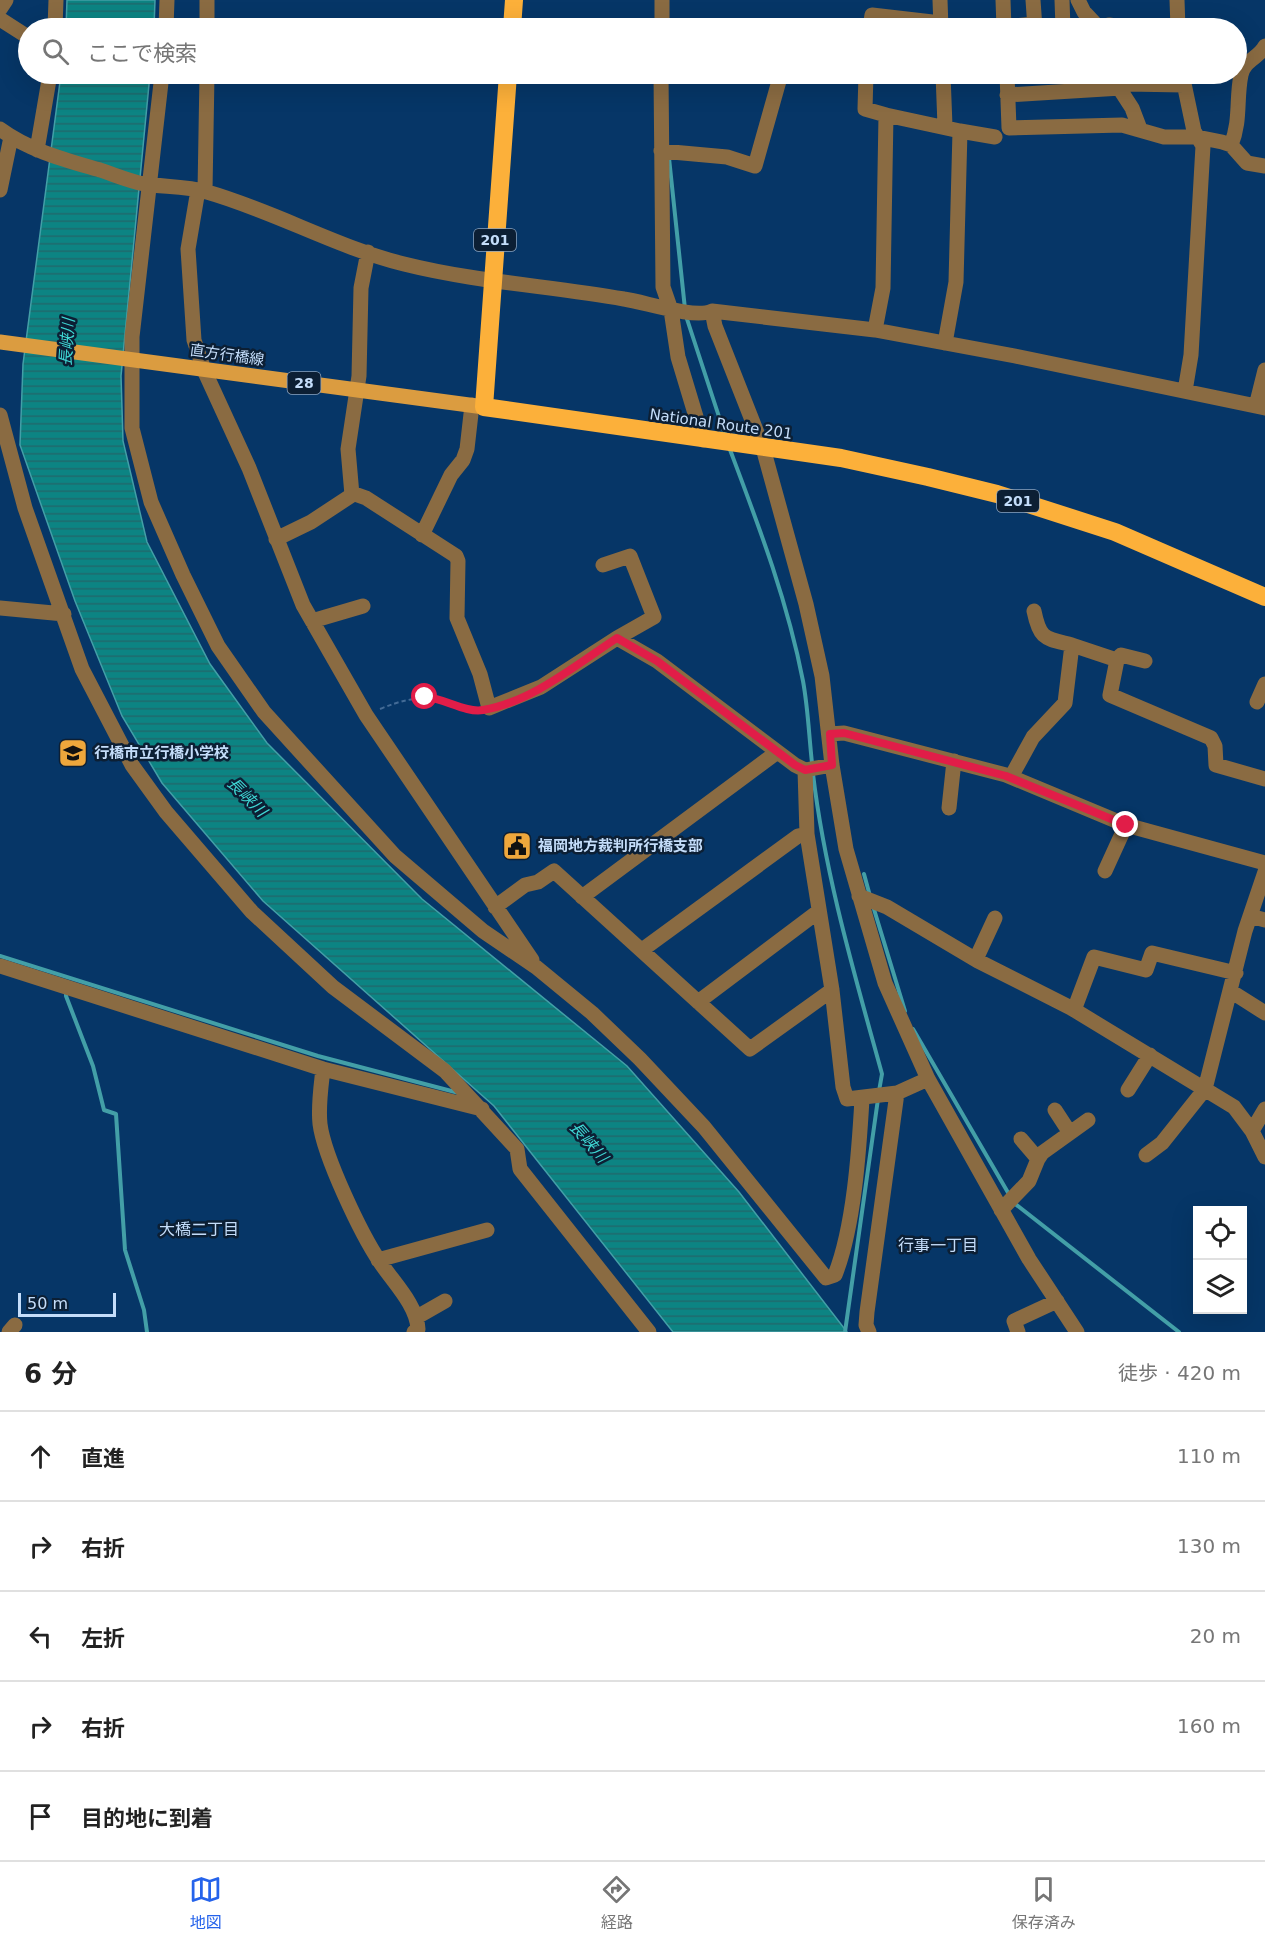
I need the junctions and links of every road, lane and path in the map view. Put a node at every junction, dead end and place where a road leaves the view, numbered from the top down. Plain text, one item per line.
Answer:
1 (6, 0) edge
2 (56, 0) edge
3 (167, 0) edge
4 (207, 0) edge
5 (514, 0) edge
6 (662, 0) edge
7 (940, 0) edge
8 (1003, 0) edge
9 (1033, 0) edge
10 (1062, 0) edge
11 (1078, 0) edge
12 (1177, 0) edge
13 (0, 9) edge
14 (55, 18) edge
15 (166, 18) edge
16 (207, 18) edge
17 (513, 18) edge
18 (662, 18) edge
19 (872, 18) edge
20 (891, 18) edge
21 (941, 18) edge
22 (1004, 18) edge
23 (1034, 18) edge
24 (1063, 18) edge
25 (1095, 18) edge
26 (1178, 18) edge
27 (0, 19) edge
28 (18, 31) edge
29 (1265, 46) edge
30 (1247, 62) edge
31 (49, 84) edge
32 (161, 84) edge
33 (206, 84) edge
34 (507, 84) edge
35 (661, 84) edge
36 (778, 84) edge
37 (866, 84) edge
38 (945, 84) edge
39 (1007, 84) edge
40 (1117, 84) edge
41 (1127, 84) edge
42 (1184, 84) edge
43 (1240, 84) edge
44 (1120, 88) junction
45 (1007, 95) junction
46 (886, 115) junction
47 (952, 129) junction
48 (1140, 129) junction
49 (5, 133) edge
50 (995, 137) dead end
51 (1197, 137) junction
52 (1230, 145) junction
53 (41, 151) junction
54 (661, 151) junction
55 (1265, 166) edge
56 (146, 184) junction
57 (0, 190) edge
58 (201, 190) junction
59 (368, 252) junction
60 (492, 280) junction
61 (675, 310) junction
62 (710, 312) junction
63 (875, 330) junction
64 (5, 343) edge
65 (945, 343) junction
66 (127, 358) junction
67 (204, 370) junction
68 (1265, 370) edge
69 (355, 390) junction
70 (1185, 392) junction
71 (478, 406) junction
72 (1261, 407) edge
73 (1, 424) edge
74 (708, 441) junction
75 (761, 448) junction
76 (352, 493) junction
77 (422, 535) junction
78 (276, 538) junction
79 (603, 565) dead end
80 (1265, 597) edge
81 (363, 606) dead end
82 (0, 608) edge
83 (1034, 611) dead end
84 (64, 614) junction
85 (312, 621) junction
86 (617, 638) junction
87 (1072, 645) junction
88 (1117, 660) junction
89 (1145, 661) dead end
90 (1265, 684) edge
91 (1257, 702) dead end
92 (489, 708) junction
93 (366, 715) junction
94 (830, 734) junction
95 (776, 753) junction
96 (954, 761) junction
97 (828, 766) junction
98 (805, 770) junction
99 (1011, 777) junction
100 (1265, 779) edge
101 (950, 808) dead end
102 (1126, 825) junction
103 (807, 834) junction
104 (1265, 863) edge
105 (1105, 871) dead end
106 (1265, 872) edge
107 (860, 896) junction
108 (582, 897) junction
109 (495, 907) junction
110 (819, 911) junction
111 (995, 918) dead end
112 (1258, 918) edge
113 (504, 922) junction
114 (483, 931) junction
115 (642, 950) junction
116 (976, 959) junction
117 (0, 966) edge
118 (536, 966) junction
119 (1236, 973) junction
120 (832, 990) junction
121 (1232, 992) junction
122 (698, 1002) junction
123 (1074, 1010) junction
124 (1265, 1013) edge
125 (1149, 1055) junction
126 (323, 1069) junction
127 (928, 1079) junction
128 (1205, 1089) junction
129 (1128, 1090) dead end
130 (893, 1094) junction
131 (862, 1099) junction
132 (1265, 1108) edge
133 (482, 1109) junction
134 (1055, 1110) dead end
135 (1088, 1120) dead end
136 (1252, 1131) junction
137 (1070, 1133) junction
138 (1021, 1139) dead end
139 (1146, 1155) dead end
140 (1265, 1157) edge
141 (1038, 1159) junction
142 (1001, 1210) junction
143 (487, 1230) dead end
144 (378, 1260) junction
145 (445, 1301) dead end
146 (1057, 1301) junction
147 (416, 1324) edge
148 (649, 1332) edge
149 (869, 1332) edge
150 (1018, 1332) edge
151 (1077, 1332) edge

1 - 13 street
2 - 14 street
3 - 15 street
4 - 16 street
5 - 17 highway
6 - 18 street
7 - 21 street
8 - 22 street
9 - 23 street
10 - 24 street
11 - 25 street
12 - 26 street
19 - 20 street
27 - 28 street
29 - 30 street
31 - 53 street
32 - 56 street
33 - 58 street
34 - 60 highway, 201
35 - 54 street
36 - 54 street
37 - 46 street
38 - 47 street
39 - 45 street
40 - 44 street
41 - 44 street
42 - 51 street
43 - 52 street
44 - 45 street
44 - 48 street
45 - 48 street
46 - 47 street
46 - 63 street
47 - 50 street
47 - 65 street
48 - 51 street
49 - 53 street
49 - 57 street
51 - 52 street
51 - 70 street
52 - 55 street
53 - 56 street
54 - 61 street
56 - 58 street
56 - 66 street
58 - 59 street
58 - 67 street
59 - 60 street
59 - 69 street
60 - 61 street
60 - 71 highway, 201
61 - 62 street
61 - 74 street
62 - 63 street
62 - 75 street
63 - 65 street
64 - 66 main road, 直方行橋線 / 28
65 - 70 street
66 - 67 main road, 直方行橋線 / 28
66 - 114 street
67 - 69 main road, 直方行橋線 / 28
67 - 78 street
68 - 72 street
69 - 71 main road, 直方行橋線 / 28
69 - 76 street
70 - 72 street
71 - 74 highway, National Route 201 / 201
71 - 77 street
73 - 84 street
74 - 75 highway, National Route 201 / 201
75 - 80 highway, National Route 201 / 201
75 - 94 street
76 - 77 street
76 - 78 street
77 - 92 street
78 - 85 street
79 - 86 street
81 - 85 street
82 - 84 street
83 - 87 street
84 - 133 street
85 - 93 street
86 - 92 street
86 - 95 street
87 - 88 street
87 - 99 street
88 - 89 street
88 - 100 street
90 - 91 street
92 - 93 path
93 - 109 street
94 - 96 street
94 - 97 street
95 - 98 street
95 - 108 street
96 - 99 street
96 - 101 street
97 - 98 street
97 - 107 street
98 - 103 street
99 - 102 street
102 - 104 street
102 - 105 street
103 - 110 street
103 - 115 street
106 - 112 street
107 - 116 street
107 - 127 street
108 - 109 street
108 - 115 street
109 - 113 street
110 - 120 street
110 - 122 street
111 - 116 street
112 - 119 street
113 - 114 street
113 - 118 street
114 - 118 street
115 - 122 street
116 - 123 street
117 - 126 street
118 - 131 street
119 - 121 street
119 - 123 street
120 - 122 street
120 - 131 street
121 - 124 street
121 - 128 street
123 - 125 street
125 - 128 street
125 - 129 street
126 - 133 street
126 - 144 street
127 - 130 street
127 - 142 street
128 - 136 street
128 - 139 street
130 - 131 street
130 - 149 street
132 - 136 street
133 - 148 street
134 - 137 street
135 - 137 street
136 - 140 street
137 - 141 street
138 - 141 street
141 - 142 street
142 - 146 street
143 - 144 street
144 - 147 street
145 - 147 street
146 - 150 street
146 - 151 street

